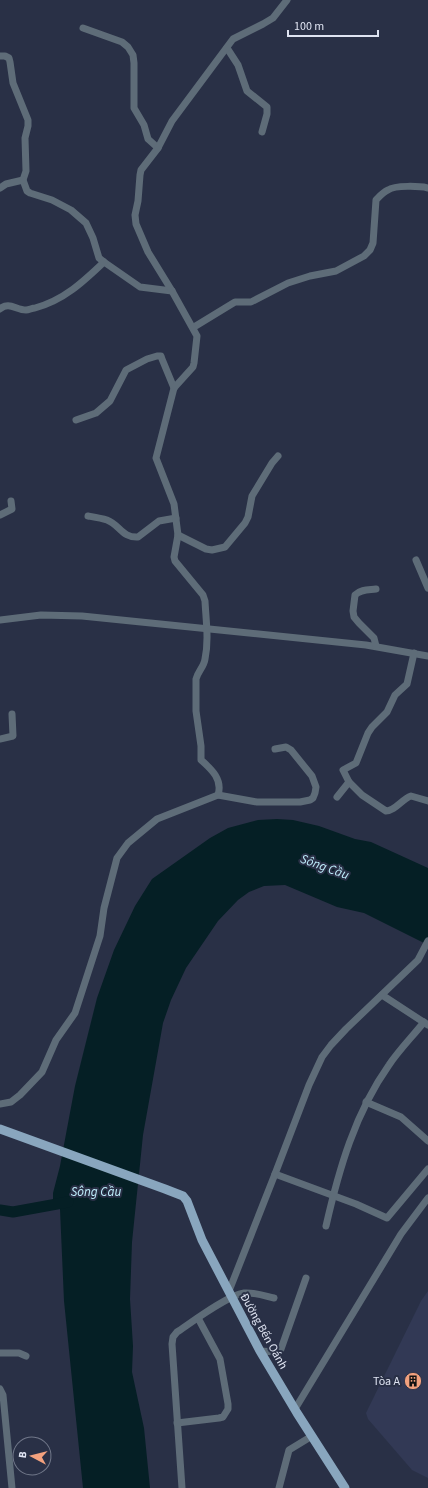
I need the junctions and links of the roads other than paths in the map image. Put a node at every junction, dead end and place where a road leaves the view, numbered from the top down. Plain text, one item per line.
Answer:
1 (287, 0) edge
2 (83, 28) dead end
3 (227, 48) junction
4 (0, 56) edge
5 (262, 132) dead end
6 (158, 148) junction
7 (23, 180) junction
8 (0, 188) edge
9 (428, 188) edge
10 (104, 262) junction
11 (172, 291) junction
12 (0, 309) edge
13 (194, 327) junction
14 (174, 388) junction
15 (76, 420) dead end
16 (278, 456) dead end
17 (11, 501) dead end
18 (0, 515) edge
19 (88, 516) dead end
20 (176, 518) junction
21 (178, 535) junction
22 (416, 560) dead end
23 (428, 588) edge
24 (376, 590) dead end
25 (0, 620) edge
26 (207, 628) junction
27 (376, 646) junction
28 (414, 652) junction
29 (428, 656) edge
30 (12, 714) dead end
31 (0, 739) edge
32 (275, 749) dead end
33 (349, 782) junction
34 (218, 795) junction
35 (338, 797) dead end
36 (428, 801) edge
37 (426, 944) edge
38 (382, 995) junction
39 (426, 1024) edge
40 (366, 1102) junction
41 (0, 1104) edge
42 (0, 1129) edge
43 (428, 1141) edge
44 (428, 1169) edge
45 (275, 1174) junction
46 (333, 1195) junction
47 (428, 1198) edge
48 (326, 1226) dead end
49 (306, 1278) dead end
50 (230, 1294) junction
51 (274, 1298) dead end
52 (198, 1318) junction
53 (260, 1351) junction
54 (0, 1353) edge
55 (26, 1356) dead end
56 (0, 1389) edge
57 (295, 1408) junction
58 (177, 1423) junction
59 (312, 1436) junction
60 (0, 1437) edge
61 (8, 1442) junction
62 (12, 1488) edge
63 (182, 1488) edge
64 (279, 1488) edge
65 (345, 1488) edge

1 - 3 street
2 - 6 street
3 - 5 street
3 - 6 street
4 - 7 street
6 - 11 street
7 - 8 street
7 - 10 street
9 - 13 street
10 - 11 street
10 - 12 street
11 - 13 street
13 - 14 street
14 - 15 street
14 - 20 street
16 - 21 street
17 - 18 street
19 - 20 street
20 - 21 street
21 - 26 street
22 - 23 street
24 - 27 street
25 - 26 street
26 - 27 street
26 - 34 street
27 - 28 street
28 - 29 street
28 - 33 street
30 - 31 street
32 - 34 street
33 - 35 street
33 - 36 street
34 - 41 street
37 - 38 street
38 - 39 street
38 - 45 street
39 - 40 street
40 - 43 street
40 - 46 street
42 - 50 main road, Đường Bến Oánh
44 - 46 street
45 - 46 street
45 - 50 street
46 - 48 street
47 - 57 street
49 - 53 street
50 - 51 street
50 - 52 street
50 - 53 main road, Đường Bến Oánh
52 - 58 street
52 - 58 street
53 - 57 main road, Đường Bến Oánh
54 - 55 street
56 - 61 street
57 - 59 main road, Đường Bến Oánh
58 - 63 street
59 - 64 street
59 - 65 main road, Đường Bến Oánh
60 - 61 street
61 - 62 street

